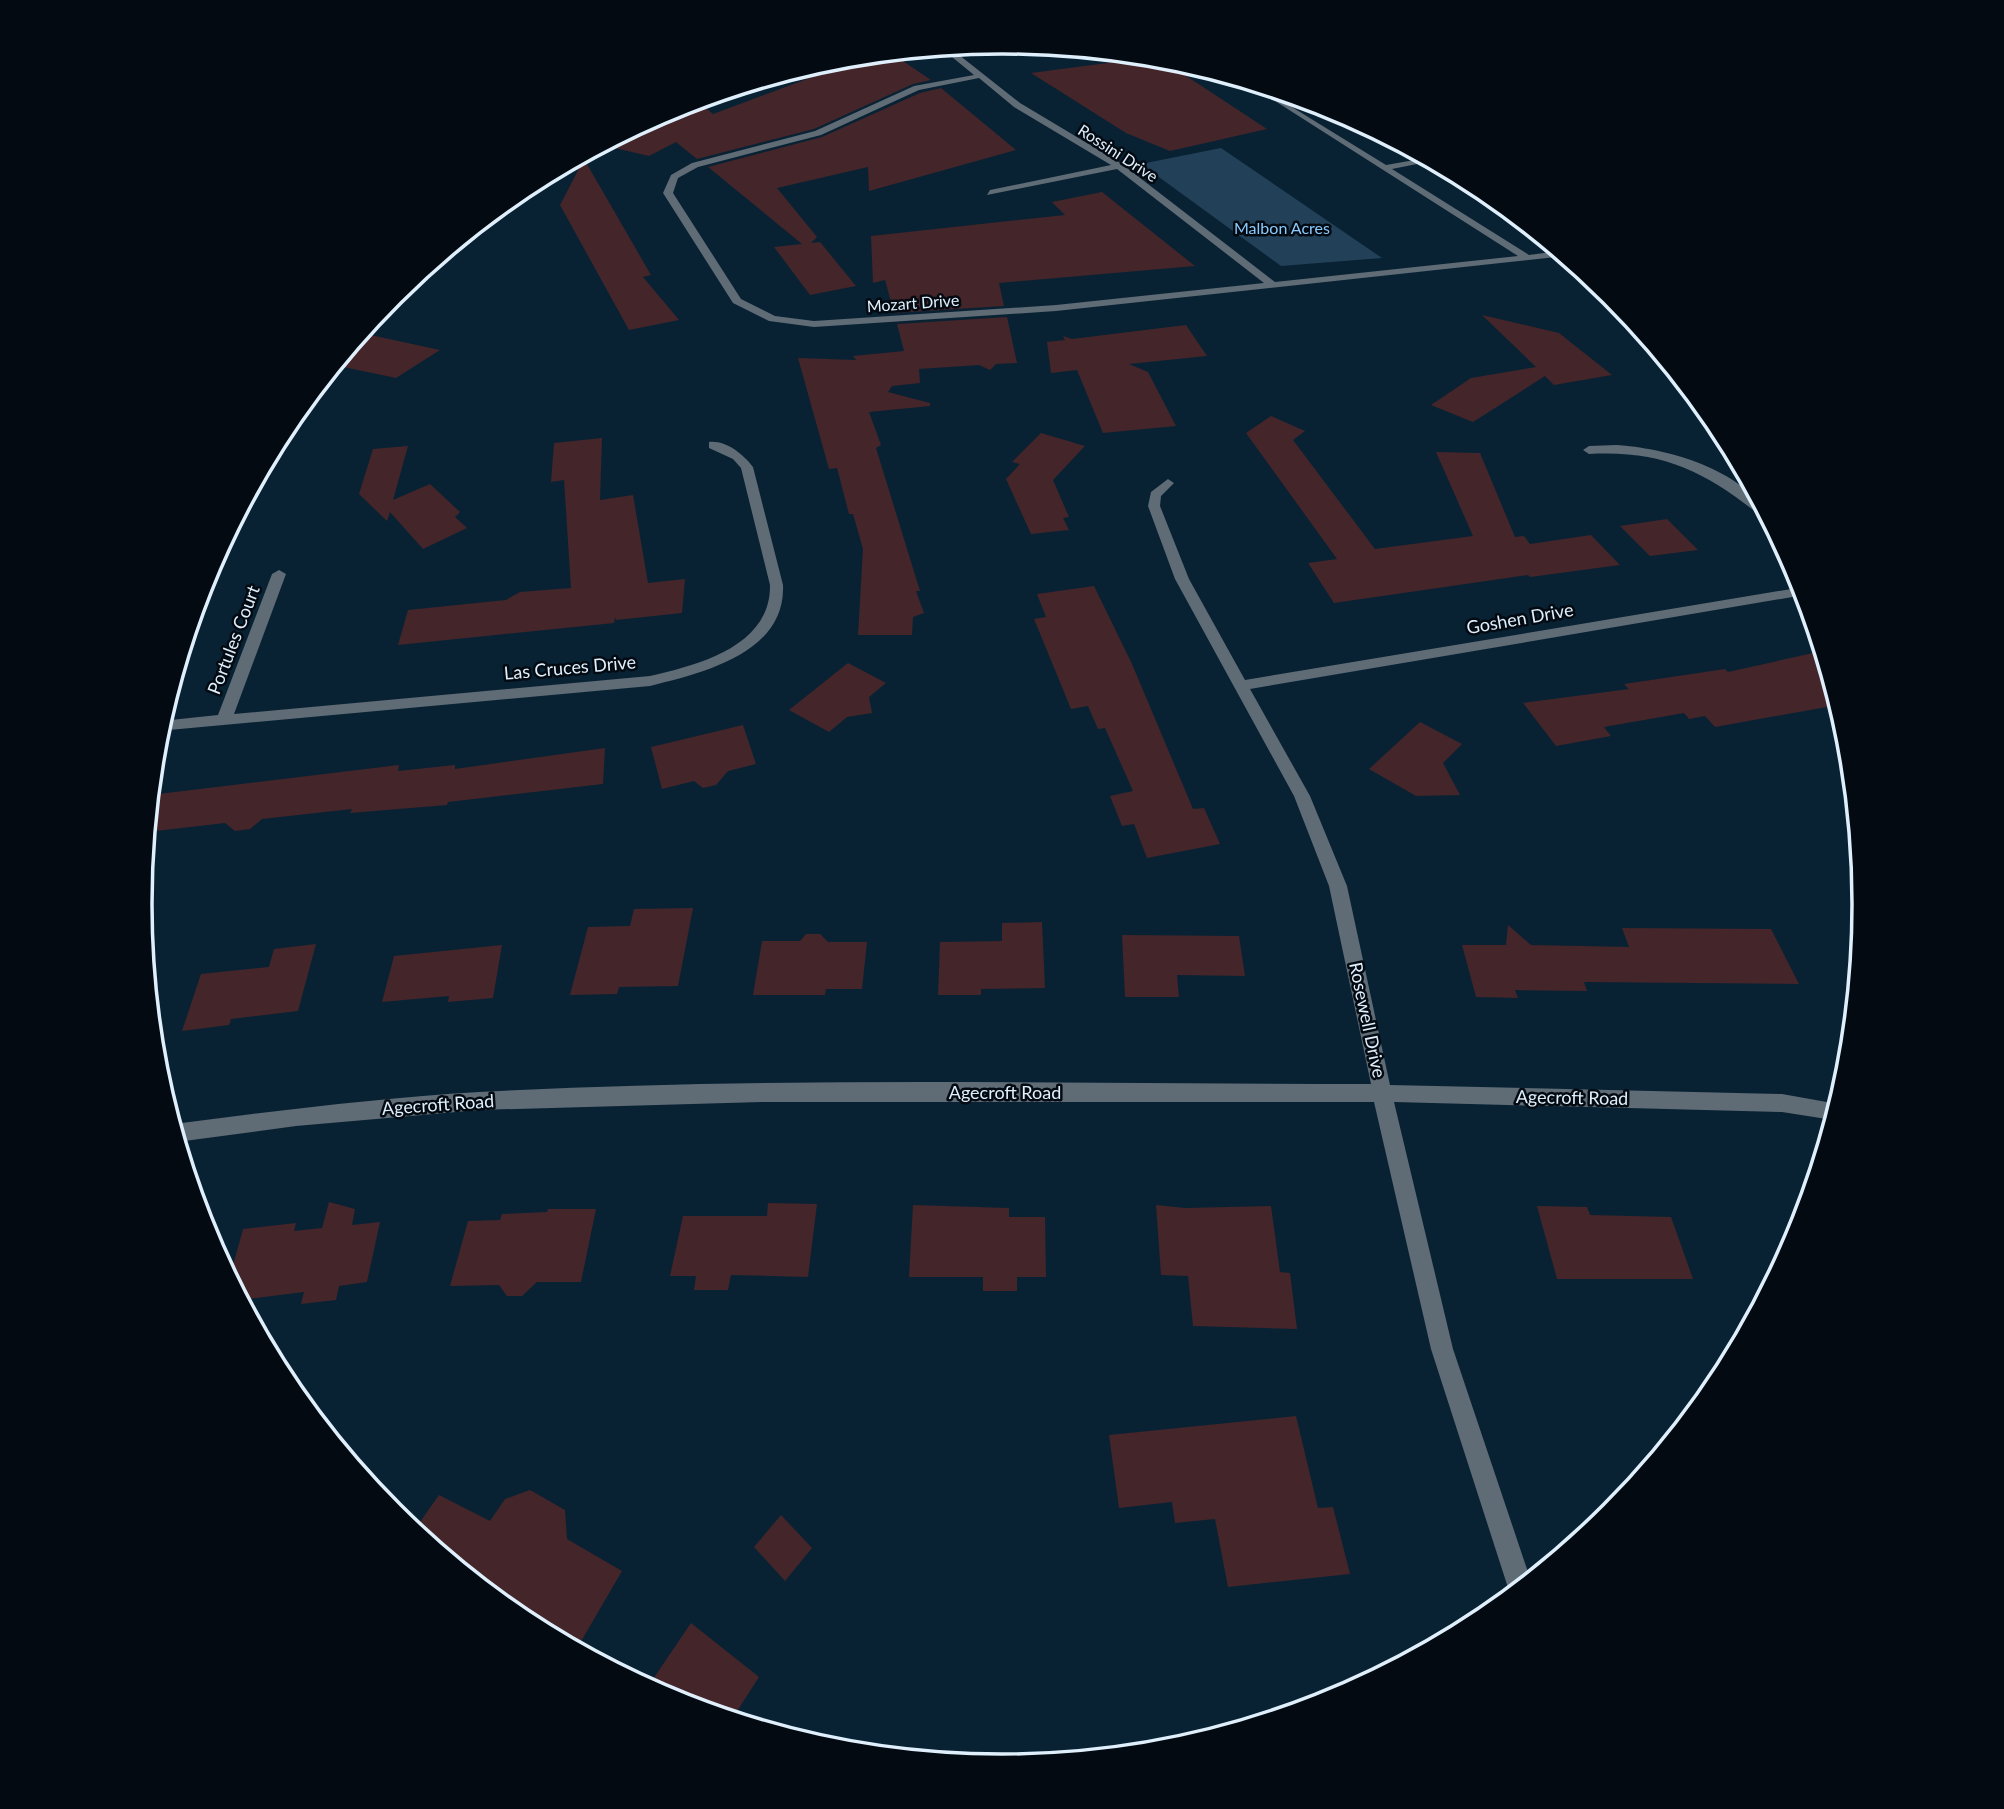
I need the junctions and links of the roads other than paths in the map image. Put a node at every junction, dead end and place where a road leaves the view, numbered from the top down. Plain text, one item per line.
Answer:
1 (954, 56) edge
2 (979, 76) junction
3 (1274, 99) edge
4 (1416, 162) edge
5 (1119, 166) junction
6 (1385, 167) junction
7 (990, 193) dead end
8 (1551, 255) edge
9 (1528, 258) junction
10 (1274, 286) junction
11 (713, 445) dead end
12 (1588, 450) dead end
13 (1168, 483) dead end
14 (1750, 500) edge
15 (279, 574) dead end
16 (1793, 593) edge
17 (1243, 685) junction
18 (224, 720) junction
19 (171, 725) edge
20 (1383, 1093) junction
21 (1826, 1110) edge
22 (183, 1132) edge
23 (1518, 1580) edge

1 - 2 street, Rossini Drive
2 - 5 street, Rossini Drive
2 - 10 street, Mozart Drive
3 - 6 street
4 - 6 street
5 - 7 street
5 - 10 street, Rossini Drive
6 - 9 street
8 - 9 street, Mozart Drive
9 - 10 street, Mozart Drive
11 - 18 street, Las Cruces Drive
12 - 14 street
13 - 17 street, Rosewell Drive
15 - 18 street, Portules Court
16 - 17 street, Goshen Drive
17 - 20 street, Rosewell Drive
18 - 19 street, Las Cruces Drive
20 - 21 street, Agecroft Road
20 - 22 street, Agecroft Road
20 - 23 street, Rosewell Drive

